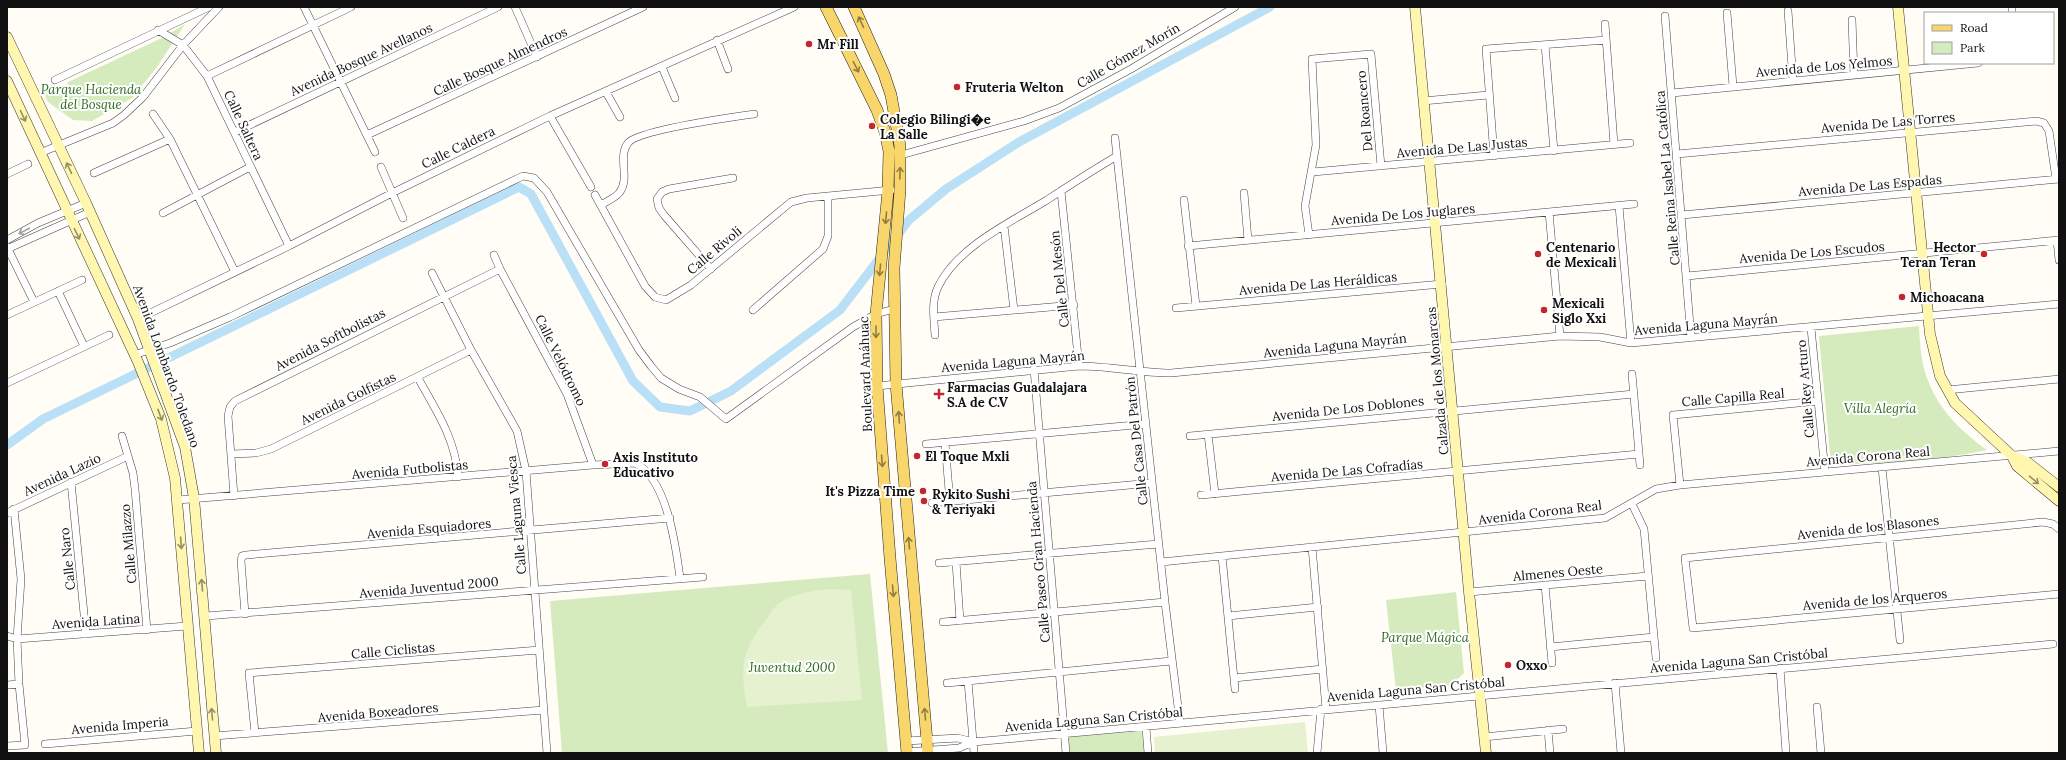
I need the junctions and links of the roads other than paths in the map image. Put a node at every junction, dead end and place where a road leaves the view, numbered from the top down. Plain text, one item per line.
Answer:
1 (209, 7) edge
2 (219, 7) edge
3 (304, 7) edge
4 (352, 7) edge
5 (498, 7) edge
6 (515, 7) edge
7 (643, 7) edge
8 (794, 7) edge
9 (826, 7) edge
10 (854, 7) edge
11 (1234, 7) edge
12 (1415, 7) edge
13 (1898, 7) edge
14 (1788, 11) dead end
15 (1727, 13) dead end
16 (1666, 16) dead end
17 (1852, 20) dead end
18 (1605, 24) dead end
19 (312, 25) junction
20 (158, 30) junction
21 (7, 37) edge
22 (717, 40) junction
23 (1606, 40) junction
24 (183, 45) junction
25 (1544, 45) junction
26 (537, 57) junction
27 (1956, 64) edge
28 (662, 67) junction
29 (728, 69) dead end
30 (1905, 70) junction
31 (1854, 74) junction
32 (207, 76) junction
33 (55, 80) dead end
34 (7, 81) edge
35 (1793, 81) junction
36 (340, 82) junction
37 (1733, 86) junction
38 (606, 92) junction
39 (1672, 93) junction
40 (1488, 96) junction
41 (675, 98) dead end
42 (1423, 101) junction
43 (153, 114) dead end
44 (754, 114) dead end
45 (550, 116) junction
46 (620, 117) dead end
47 (234, 132) junction
48 (1911, 132) junction
49 (366, 135) junction
50 (1115, 138) dead end
51 (170, 139) junction
52 (1630, 143) dead end
53 (1614, 144) junction
54 (59, 145) junction
55 (1554, 150) junction
56 (375, 152) dead end
57 (40, 153) junction
58 (1677, 154) junction
59 (900, 155) junction
60 (1117, 156) junction
61 (1494, 156) junction
62 (1430, 161) junction
63 (28, 164) dead end
64 (1381, 166) junction
65 (250, 167) junction
66 (381, 167) dead end
67 (1312, 172) junction
68 (7, 173) edge
69 (94, 173) dead end
70 (733, 178) dead end
71 (2058, 179) edge
72 (591, 187) dead end
73 (900, 190) junction
74 (888, 191) junction
75 (1061, 191) junction
76 (1917, 192) junction
77 (392, 193) junction
78 (1244, 193) dead end
79 (197, 194) junction
80 (595, 195) dead end
81 (828, 196) junction
82 (1184, 200) dead end
83 (1634, 204) dead end
84 (601, 205) junction
85 (1619, 206) junction
86 (88, 207) junction
87 (1549, 212) junction
88 (163, 213) dead end
89 (1682, 215) junction
90 (69, 216) junction
91 (404, 218) dead end
92 (38, 223) junction
93 (1436, 223) junction
94 (1004, 226) junction
95 (43, 233) junction
96 (1309, 235) junction
97 (7, 240) edge
98 (1248, 240) junction
99 (2058, 240) edge
100 (289, 246) junction
101 (1188, 246) junction
102 (7, 249) edge
103 (1923, 254) junction
104 (494, 255) dead end
105 (2059, 260) edge
106 (500, 269) junction
107 (711, 269) junction
108 (235, 272) junction
109 (432, 274) dead end
110 (1686, 276) junction
111 (82, 280) dead end
112 (1442, 284) junction
113 (58, 291) junction
114 (444, 296) junction
115 (34, 302) junction
116 (2059, 304) edge
117 (1074, 305) junction
118 (1196, 306) junction
119 (1176, 308) dead end
120 (894, 309) junction
121 (754, 310) dead end
122 (1014, 310) junction
123 (876, 314) junction
124 (7, 315) edge
125 (934, 317) junction
126 (1928, 317) junction
127 (138, 319) junction
128 (1811, 328) junction
129 (109, 335) dead end
130 (935, 335) dead end
131 (1560, 336) junction
132 (1691, 338) junction
133 (1631, 344) junction
134 (84, 346) junction
135 (1447, 346) junction
136 (471, 350) junction
137 (150, 354) junction
138 (136, 358) junction
139 (1079, 366) junction
140 (1034, 369) junction
141 (1141, 373) junction
142 (1632, 374) dead end
143 (418, 378) junction
144 (2059, 379) edge
145 (7, 384) edge
146 (896, 384) junction
147 (877, 386) junction
148 (1947, 390) junction
149 (1634, 394) junction
150 (1818, 401) junction
151 (1453, 410) junction
152 (1146, 424) junction
153 (1040, 434) junction
154 (1208, 434) junction
155 (122, 436) dead end
156 (1190, 436) dead end
157 (945, 443) junction
158 (926, 444) dead end
159 (2059, 451) edge
160 (232, 454) junction
161 (1639, 454) junction
162 (128, 456) junction
163 (2012, 456) junction
164 (593, 465) junction
165 (1640, 465) dead end
166 (1882, 468) junction
167 (526, 471) junction
168 (1459, 472) junction
169 (1825, 472) junction
170 (458, 477) junction
171 (71, 482) junction
172 (1152, 483) junction
173 (1680, 485) junction
174 (2059, 487) edge
175 (1044, 493) junction
176 (1215, 494) junction
177 (1201, 495) dead end
178 (234, 496) junction
179 (194, 498) junction
180 (178, 500) junction
181 (2059, 501) edge
182 (950, 502) junction
183 (932, 504) dead end
184 (1632, 504) junction
185 (14, 510) junction
186 (7, 513) edge
187 (670, 518) junction
188 (2059, 529) edge
189 (530, 532) junction
190 (1464, 533) junction
191 (1890, 537) junction
192 (1158, 544) junction
193 (1312, 547) junction
194 (1049, 552) junction
195 (1222, 556) junction
196 (956, 562) junction
197 (1161, 562) junction
198 (939, 563) dead end
199 (1648, 576) junction
200 (703, 577) dead end
201 (680, 578) junction
202 (1544, 585) junction
203 (534, 590) junction
204 (1469, 592) junction
205 (2059, 594) edge
206 (1164, 602) junction
207 (1318, 607) junction
208 (1897, 608) junction
209 (1054, 612) junction
210 (245, 614) junction
211 (206, 616) junction
212 (1228, 616) junction
213 (960, 621) junction
214 (943, 622) dead end
215 (187, 626) junction
216 (1692, 628) joint
217 (146, 630) junction
218 (86, 634) junction
219 (7, 636) edge
220 (1654, 637) junction
221 (17, 639) junction
222 (1900, 640) dead end
223 (2053, 644) dead end
224 (1550, 647) junction
225 (538, 650) junction
226 (1656, 658) dead end
227 (1171, 661) junction
228 (1552, 663) dead end
229 (1780, 668) junction
230 (1323, 670) junction
231 (1059, 672) junction
232 (1234, 678) junction
233 (968, 681) junction
234 (947, 682) dead end
235 (1615, 683) junction
236 (18, 684) junction
237 (7, 685) edge
238 (1235, 689) dead end
239 (1480, 697) junction
240 (1379, 705) junction
241 (1817, 707) dead end
242 (1323, 709) junction
243 (544, 710) junction
244 (1180, 724) junction
245 (1146, 728) junction
246 (1563, 729) dead end
247 (1548, 730) junction
248 (197, 731) junction
249 (255, 733) junction
250 (1065, 734) junction
251 (214, 736) junction
252 (1484, 737) junction
253 (906, 741) junction
254 (973, 742) junction
255 (45, 744) dead end
256 (7, 746) edge
257 (928, 747) edge
258 (198, 753) edge
259 (203, 753) edge
260 (216, 753) edge
261 (547, 753) edge
262 (907, 753) edge
263 (974, 753) edge
264 (1066, 753) edge
265 (1148, 753) edge
266 (1317, 753) edge
267 (1383, 753) edge
268 (1486, 753) edge
269 (1550, 753) edge
270 (1621, 753) edge
271 (1786, 753) edge
272 (1821, 753) edge

1 - 20 street
2 - 24 street
3 - 19 street
4 - 19 street
5 - 36 street, Avenida Bosque Avellanos
6 - 26 street
7 - 26 street, Calle Bosque Almendros
8 - 22 street, Calle Caldera
9 -> 74 main road, Boulevard Anáhuac
59 -> 10 main road
11 - 59 street, Calle Gómez Morín
12 - 42 main road, Calzada de los Monarcas
13 - 30 main road
14 - 35 street
15 - 37 street
16 - 39 street, Calle Reina Isabel La Católica
17 - 31 street
18 - 23 street
19 - 32 street
19 - 36 street
20 - 24 street, Calle Saltera
20 - 33 street
21 - 54 main road, Avenida Lombardo Toledano
22 - 28 street, Calle Caldera
22 - 29 street
23 - 25 street
23 - 53 street
24 - 32 street, Calle Saltera
24 - 54 street
25 - 40 street
25 - 55 street
26 - 49 street, Calle Bosque Almendros
27 - 30 street, Avenida de Los Yelmos
28 - 38 street, Calle Caldera
28 - 41 street
30 - 31 street, Avenida de Los Yelmos
30 - 48 main road
31 - 35 street, Avenida de Los Yelmos
32 - 47 street, Calle Saltera
34 -> 57 main road, Avenida Lombardo Toledano
35 - 37 street, Avenida de Los Yelmos
36 - 47 street, Avenida Bosque Avellanos
36 - 49 street
37 - 39 street, Avenida de Los Yelmos
38 - 45 street, Calle Caldera
38 - 46 street
39 - 58 street, Calle Reina Isabel La Católica
40 - 42 street
40 - 61 street
42 - 62 main road, Calzada de los Monarcas
43 - 51 street
44 - 84 street
45 - 72 street
45 - 77 street, Calle Caldera
47 - 65 street, Calle Saltera
48 - 58 street, Avenida De Las Torres
48 - 71 street, Avenida De Las Torres
48 - 76 main road
49 - 56 street
50 - 60 street, Calle Casa Del Patrón
51 - 69 street
51 - 79 street
52 - 53 street, Avenida De Las Justas
53 - 55 street, Avenida De Las Justas
54 - 57 street
86 -> 54 main road, Avenida Lombardo Toledano
55 - 61 street, Avenida De Las Justas
57 - 90 main road, Avenida Lombardo Toledano
58 - 89 street, Calle Reina Isabel La Católica
73 -> 59 main road
60 - 75 street
60 - 141 street, Calle Casa Del Patrón
61 - 62 street, Avenida De Las Justas
62 - 64 street, Avenida De Las Justas
62 - 93 main road, Calzada de los Monarcas
63 - 68 street
64 - 67 street, Avenida De Las Justas
64 - 67 street, Del Roancero
65 - 79 street
65 - 100 street, Calle Saltera
66 - 77 street
67 - 96 street
70 - 107 street
71 - 76 street, Avenida De Las Espadas
73 - 74 street, Calle Rivoli
73 - 120 main road
74 - 81 street, Calle Rivoli
74 -> 123 main road, Boulevard Anáhuac
75 - 94 street
75 - 117 street, Calle Del Mesón
76 - 89 street, Avenida De Las Espadas
76 - 103 main road
77 - 91 street
77 - 100 street, Calle Caldera
78 - 98 street
79 - 88 street
79 - 108 street
80 - 84 street, Calle Rivoli
81 - 107 street, Calle Rivoli
81 - 121 street
82 - 101 street
83 - 85 street, Avenida De Los Juglares
84 - 107 street, Calle Rivoli
85 - 87 street, Avenida De Los Juglares
85 - 133 street
86 - 90 street
86 - 127 main road, Avenida Lombardo Toledano
87 - 93 street, Avenida De Los Juglares
87 - 131 street
89 - 110 street, Calle Reina Isabel La Católica
90 - 92 street
90 - 95 street
90 -> 138 main road, Avenida Lombardo Toledano
92 - 95 street
92 -> 97 street
93 - 96 street, Avenida De Los Juglares
93 - 112 main road, Calzada de los Monarcas
94 - 122 street
94 - 125 street
95 - 102 street
96 - 98 street, Avenida De Los Juglares
98 - 101 street, Avenida De Los Juglares
99 - 103 street, Avenida De Los Escudos
99 - 105 street
100 - 108 street, Calle Caldera
101 - 118 street
102 - 115 street
103 - 110 street, Avenida De Los Escudos
103 - 126 main road
104 - 106 street, Calle Velódromo
106 - 114 street
106 - 164 street, Calle Velódromo
108 - 127 street, Calle Caldera
109 - 114 street, Calle Laguna Viesca
110 - 132 street, Calle Reina Isabel La Católica
111 - 113 street
112 - 118 street, Avenida De Las Heráldicas
112 - 135 main road, Calzada de los Monarcas
113 - 115 street
113 - 134 street
114 - 136 street, Calle Laguna Viesca
114 - 160 street, Avenida Softbolistas
115 - 124 street
116 - 126 street, Avenida Laguna Mayrán
117 - 122 street
117 - 139 street, Calle Del Mesón
118 - 119 street, Avenida De Las Heráldicas
120 - 123 street
120 - 146 main road
122 - 125 street
123 - 137 street
123 -> 147 main road, Boulevard Anáhuac
125 - 130 street
126 - 128 street, Avenida Laguna Mayrán
126 - 148 main road
127 - 137 main road, Avenida Lombardo Toledano
128 - 132 street, Avenida Laguna Mayrán
128 - 150 street, Calle Rey Arturo
129 - 134 street
131 - 133 street, Avenida Laguna Mayrán
131 - 135 street, Avenida Laguna Mayrán
132 - 133 street, Avenida Laguna Mayrán
134 - 145 street
135 - 141 street, Avenida Laguna Mayrán
135 - 151 main road, Calzada de los Monarcas
136 - 143 street, Avenida Golfistas
136 - 167 street, Calle Laguna Viesca
137 - 138 street
137 - 179 main road, Avenida Lombardo Toledano
138 -> 180 main road, Avenida Lombardo Toledano
139 - 140 street, Avenida Laguna Mayrán
139 - 141 street, Avenida Laguna Mayrán
140 - 146 street, Avenida Laguna Mayrán
140 - 153 street, Calle Paseo Gran Hacienda
141 - 152 street, Calle Casa Del Patrón
142 - 149 street
143 - 160 street, Avenida Golfistas
143 - 170 street
144 - 148 street
146 - 147 street, Avenida Laguna Mayrán
257 -> 146 main road
147 -> 253 main road, Boulevard Anáhuac
148 - 163 main road
149 - 151 street, Avenida De Los Doblones
149 - 161 street
150 - 169 street, Calle Rey Arturo
150 - 173 street, Calle Capilla Real
151 - 154 street, Avenida De Los Doblones
151 - 168 main road, Calzada de los Monarcas
152 - 153 street
152 - 172 street, Calle Casa Del Patrón
153 - 157 street
153 - 175 street, Calle Paseo Gran Hacienda
154 - 156 street, Avenida De Los Doblones
154 - 176 street
155 - 162 street, Calle Milazzo
157 - 158 street
157 - 182 street
159 - 163 street, Avenida Corona Real
160 - 178 street
161 - 165 street
161 - 168 street, Avenida De Las Cofradías
162 - 171 street, Avenida Lazio
162 - 217 street, Calle Milazzo
163 - 166 street, Avenida Corona Real
163 - 174 main road
163 -> 181 main road
164 - 167 street, Avenida Futbolistas
164 - 187 street, Avenida Futbolistas
166 - 169 street, Avenida Corona Real
166 - 191 street
167 - 170 street, Avenida Futbolistas
167 - 189 street, Calle Laguna Viesca
168 - 176 street, Avenida De Las Cofradías
168 - 190 main road, Calzada de los Monarcas
169 - 173 street, Avenida Corona Real
170 - 178 street, Avenida Futbolistas
171 - 185 street, Avenida Lazio
171 - 218 street, Calle Naro
172 - 175 street
172 - 192 street, Calle Casa Del Patrón
173 - 184 street, Avenida Corona Real
175 - 182 street
175 - 194 street, Calle Paseo Gran Hacienda
176 - 177 street, Avenida De Las Cofradías
178 - 179 street, Avenida Futbolistas
179 - 180 street, Avenida Futbolistas
211 -> 179 main road, Avenida Lombardo Toledano
180 -> 215 main road, Avenida Lombardo Toledano
182 - 183 street
184 - 190 street, Avenida Corona Real
184 - 199 street
185 - 186 street, Avenida Lazio
185 - 221 street
187 - 189 street, Avenida Esquiadores
187 - 201 street
188 - 191 street, Avenida de los Blasones
189 - 203 street, Calle Laguna Viesca
189 - 210 street, Avenida Esquiadores
190 - 193 street, Avenida Corona Real
190 - 204 main road, Calzada de los Monarcas
191 - 208 street
191 - 216 street, Avenida de los Blasones
192 - 194 street
192 - 197 street, Calle Casa Del Patrón
193 - 195 street, Avenida Corona Real
193 - 207 street
194 - 196 street
194 - 209 street, Calle Paseo Gran Hacienda
195 - 197 street, Avenida Corona Real
195 - 212 street
196 - 198 street
196 - 213 street
197 - 206 street, Calle Casa Del Patrón
199 - 202 street, Almenes Oeste
199 - 220 street
200 - 201 street, Avenida Juventud 2000
201 - 203 street, Avenida Juventud 2000
202 - 204 street, Almenes Oeste
202 - 224 street
203 - 210 street, Avenida Juventud 2000
203 - 225 street, Calle Laguna Viesca
204 - 239 main road, Calzada de los Monarcas
205 - 208 street, Avenida de los Arqueros
206 - 209 street
206 - 227 street, Calle Casa Del Patrón
207 - 212 street
207 - 230 street
208 - 216 street, Avenida de los Arqueros
208 - 222 street
209 - 213 street
209 - 231 street, Calle Paseo Gran Hacienda
210 - 211 street, Avenida Juventud 2000
251 -> 211 main road, Avenida Lombardo Toledano
212 - 232 street
213 - 214 street
215 - 217 street, Avenida Latina
215 - 248 main road, Avenida Lombardo Toledano
217 - 218 street, Avenida Latina
218 - 221 street, Avenida Latina
219 - 221 street, Avenida Latina
220 - 224 street
220 - 226 street
221 - 236 street
223 - 229 street, Avenida Laguna San Cristóbal
224 - 228 street
225 - 243 street, Calle Laguna Viesca
225 - 249 street, Calle Ciclistas
227 - 231 street
227 - 244 street, Calle Casa Del Patrón
229 - 235 street, Avenida Laguna San Cristóbal
229 - 271 street
230 - 232 street
230 - 242 street
231 - 233 street
231 - 250 street, Calle Paseo Gran Hacienda
232 - 238 street
233 - 234 street
233 - 254 street
235 - 239 street, Avenida Laguna San Cristóbal
235 - 270 street
236 - 237 street
236 - 256 street
239 - 240 street, Avenida Laguna San Cristóbal
239 - 252 main road, Calzada de los Monarcas
240 - 242 street, Avenida Laguna San Cristóbal
240 - 267 street
241 - 272 street
242 - 244 street, Avenida Laguna San Cristóbal
242 - 266 street
243 - 249 street, Avenida Boxeadores
243 - 261 street, Calle Laguna Viesca
244 - 245 street, Avenida Laguna San Cristóbal
245 - 250 street, Avenida Laguna San Cristóbal
245 - 265 street
246 - 247 street
247 - 252 street
247 - 269 street
248 - 255 street, Avenida Imperia
248 - 258 main road, Avenida Lombardo Toledano
248 - 259 main road
249 - 251 street, Avenida Boxeadores
250 - 254 street, Avenida Laguna San Cristóbal
250 - 264 street, Calle Paseo Gran Hacienda
251 - 260 main road, Avenida Lombardo Toledano
252 - 268 main road, Calzada de los Monarcas
253 - 257 street, Avenida Laguna San Cristóbal
253 - 262 main road, Boulevard Anáhuac
254 - 257 street, Avenida Laguna San Cristóbal
254 - 257 street, Avenida Laguna San Cristóbal
254 - 263 street
257 - 262 street, Avenida Laguna San Cristóbal

